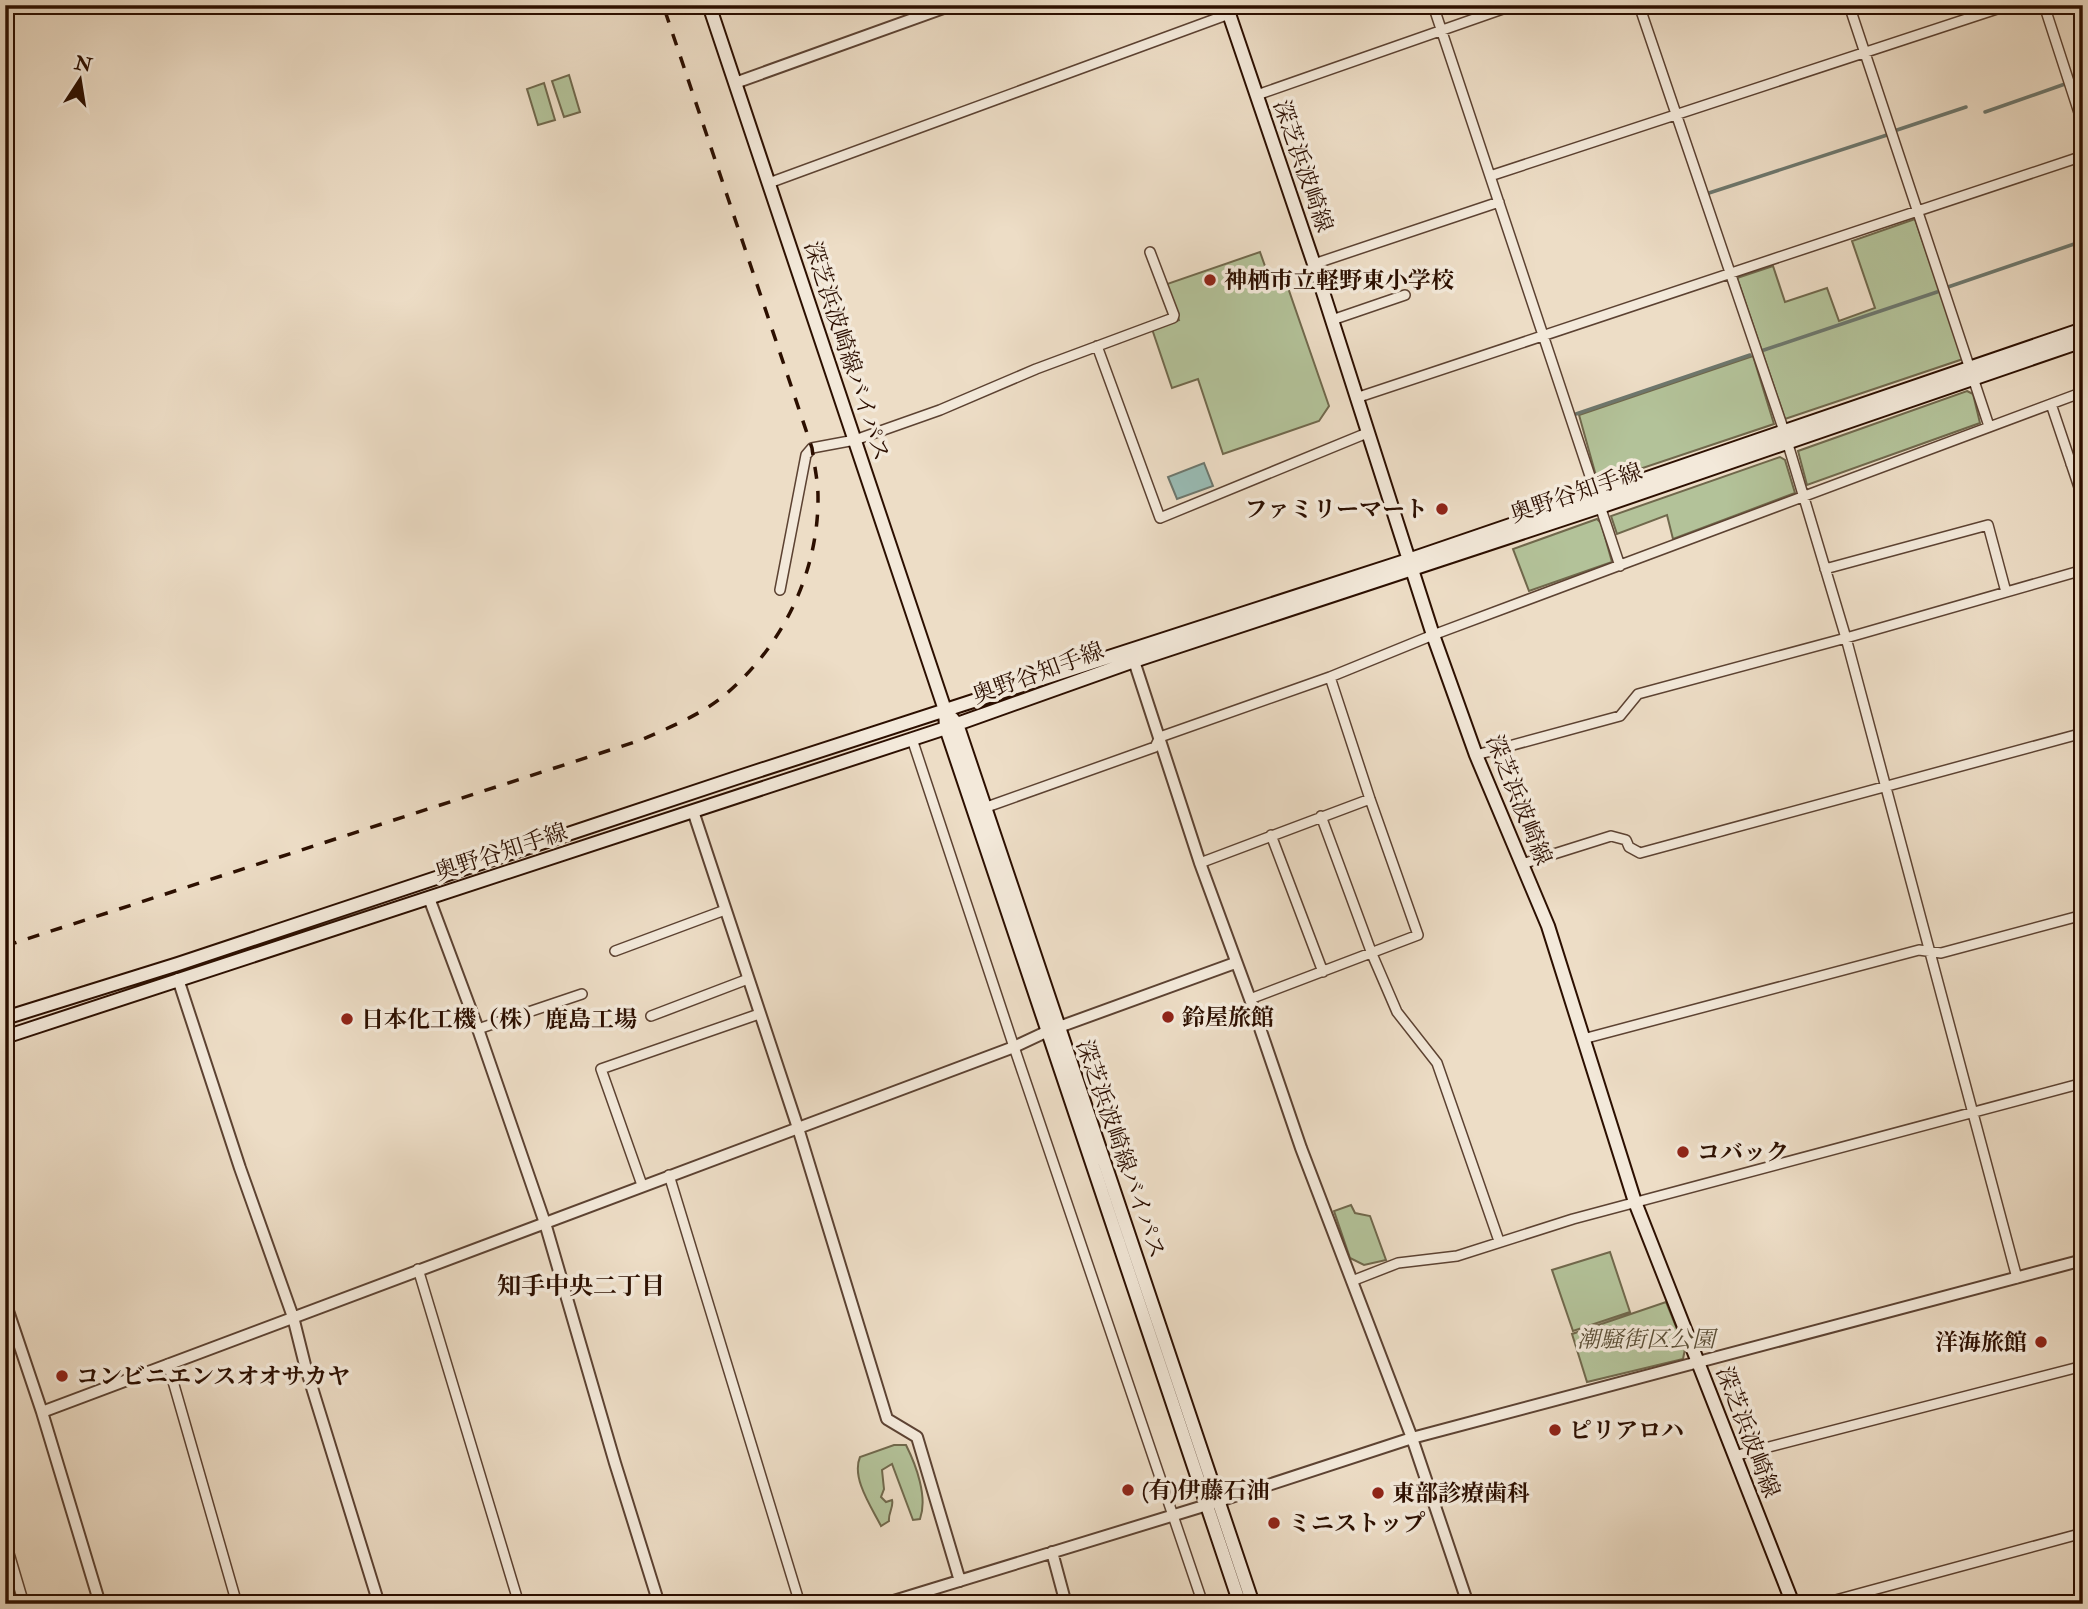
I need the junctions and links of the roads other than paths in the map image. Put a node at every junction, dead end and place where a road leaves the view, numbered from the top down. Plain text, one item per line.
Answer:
1 (709, 5) edge
2 (952, 5) edge
3 (1433, 5) edge
4 (1514, 5) edge
5 (1639, 5) edge
6 (1849, 5) edge
7 (2009, 5) edge
8 (2044, 5) edge
9 (1227, 9) edge
10 (1441, 29) junction
11 (1866, 52) junction
12 (735, 83) junction
13 (1257, 95) junction
14 (1676, 114) junction
15 (2083, 125) edge
16 (2083, 156) edge
17 (1490, 176) junction
18 (769, 183) junction
19 (1499, 202) junction
20 (1918, 212) junction
21 (1150, 252) dead end
22 (1314, 264) junction
23 (1730, 275) junction
24 (1405, 295) dead end
25 (1332, 320) junction
26 (2083, 329) edge
27 (1544, 335) junction
28 (2083, 341) edge
29 (1097, 346) junction
30 (1972, 373) junction
31 (2083, 392) edge
32 (1356, 397) junction
33 (2051, 404) junction
34 (1989, 426) junction
35 (1367, 433) junction
36 (1786, 437) junction
37 (855, 440) junction
38 (2083, 460) edge
39 (2071, 464) junction
40 (1804, 497) junction
41 (2083, 499) edge
42 (1598, 502) junction
43 (1410, 565) junction
44 (1620, 566) junction
45 (1825, 569) junction
46 (2083, 570) edge
47 (780, 590) dead end
48 (2006, 592) junction
49 (1433, 635) junction
50 (1846, 638) junction
51 (1134, 661) junction
52 (1330, 677) junction
53 (945, 710) junction
54 (951, 726) junction
55 (2083, 733) edge
56 (1160, 737) junction
57 (912, 739) junction
58 (1476, 755) junction
59 (1885, 788) junction
60 (1370, 799) junction
61 (984, 808) junction
62 (693, 811) junction
63 (1321, 816) junction
64 (1271, 835) junction
65 (1200, 863) junction
66 (1522, 864) junction
67 (429, 898) junction
68 (725, 911) junction
69 (2083, 915) edge
70 (615, 951) dead end
71 (1930, 951) junction
72 (1372, 954) junction
73 (1236, 963) junction
74 (1323, 972) junction
75 (178, 979) junction
76 (748, 979) junction
77 (582, 994) dead end
78 (1250, 999) junction
79 (760, 1014) junction
80 (652, 1016) dead end
81 (5, 1018) edge
82 (478, 1029) junction
83 (1053, 1030) junction
84 (5, 1037) edge
85 (1583, 1039) junction
86 (1014, 1047) junction
87 (2083, 1083) edge
88 (1973, 1113) junction
89 (798, 1128) junction
90 (669, 1175) junction
91 (642, 1185) junction
92 (1635, 1202) junction
93 (545, 1223) junction
94 (1499, 1241) junction
95 (2083, 1260) edge
96 (418, 1269) junction
97 (2017, 1278) junction
98 (1352, 1281) junction
99 (5, 1302) edge
100 (293, 1317) junction
101 (10, 1334) edge
102 (1698, 1361) junction
103 (168, 1364) junction
104 (2083, 1366) edge
105 (42, 1412) junction
106 (1412, 1438) junction
107 (1734, 1456) junction
108 (1213, 1503) junction
109 (1171, 1516) junction
110 (2083, 1533) edge
111 (5, 1541) edge
112 (1052, 1552) junction
113 (960, 1581) junction
114 (24, 1604) edge
115 (100, 1604) edge
116 (237, 1604) edge
117 (379, 1604) edge
118 (519, 1604) edge
119 (659, 1604) edge
120 (800, 1604) edge
121 (884, 1604) edge
122 (1066, 1604) edge
123 (1203, 1604) edge
124 (1240, 1604) edge
125 (1253, 1604) edge
126 (1468, 1604) edge
127 (1793, 1604) edge
128 (1821, 1604) edge

1 - 12 main road, 深芝浜波崎線バイパス
2 - 12 street
3 - 10 street
4 - 10 street
5 - 14 street
6 - 11 street
7 - 11 street
8 - 15 street
9 - 13 main road, 深芝浜波崎線
9 - 18 street
10 - 13 street
10 - 17 street
11 - 14 street
11 - 20 street
12 - 18 main road, 深芝浜波崎線バイパス
13 - 22 main road, 深芝浜波崎線
14 - 17 street
14 - 23 street
16 - 20 street
17 - 19 street
18 - 37 main road, 深芝浜波崎線バイパス
19 - 22 street
19 - 27 street
20 - 23 street
20 - 30 street
21 - 29 street
22 - 25 main road, 深芝浜波崎線
23 - 27 street
23 - 36 street
24 - 25 street
25 - 32 main road, 深芝浜波崎線
26 - 30 main road, 奥野谷知手線
27 - 32 street
27 - 42 street
28 - 30 main road, 奥野谷知手線
29 - 35 street
29 - 37 street
30 - 34 street
30 - 36 main road, 奥野谷知手線
31 - 33 street
32 - 35 main road, 深芝浜波崎線
33 - 34 street
33 - 39 street
34 - 40 street
35 - 43 main road, 深芝浜波崎線
36 - 40 street
36 - 42 main road, 奥野谷知手線
37 - 47 street
37 - 53 main road, 深芝浜波崎線バイパス
38 - 39 street
39 - 41 street
40 - 44 street
40 - 45 street
42 - 43 main road, 奥野谷知手線
42 - 44 street
43 - 49 main road, 深芝浜波崎線
43 - 51 main road, 奥野谷知手線
43 - 53 main road, 奥野谷知手線
44 - 49 street
45 - 48 street
45 - 50 street
46 - 48 street
48 - 50 street
49 - 52 street
49 - 58 main road, 深芝浜波崎線
50 - 58 street
50 - 59 street
51 - 54 main road, 奥野谷知手線
51 - 56 street
52 - 56 street
52 - 60 street
53 - 54 main road, 深芝浜波崎線バイパス
53 - 81 main road, 奥野谷知手線
54 - 57 main road, 奥野谷知手線
54 - 61 main road, 深芝浜波崎線バイパス
54 - 83 main road, 深芝浜波崎線バイパス
55 - 59 street
56 - 61 street
56 - 65 street
57 - 62 main road, 奥野谷知手線
57 - 86 street
58 - 66 main road, 深芝浜波崎線
59 - 66 street
59 - 71 street
60 - 63 street
60 - 72 street
61 - 83 main road, 深芝浜波崎線バイパス
62 - 67 main road, 奥野谷知手線
62 - 68 street
63 - 64 street
63 - 72 street
64 - 65 street
64 - 74 street
65 - 73 street
66 - 85 main road, 深芝浜波崎線
67 - 75 main road, 奥野谷知手線
67 - 82 street
68 - 70 street
68 - 76 street
69 - 71 street
71 - 85 street
71 - 88 street
72 - 74 street
72 - 94 street
73 - 78 street
73 - 83 street
74 - 78 street
75 - 84 main road, 奥野谷知手線
75 - 100 street
76 - 79 street
76 - 80 street
77 - 82 street
78 - 98 street
79 - 89 street
79 - 91 street
82 - 93 street
83 - 86 street
83 - 108 main road, 深芝浜波崎線バイパス
85 - 92 main road, 深芝浜波崎線
86 - 89 street
86 - 109 street
87 - 88 street
88 - 92 street
88 - 97 street
89 - 90 street
89 - 113 street
90 - 91 street
90 - 120 street
91 - 93 street
92 - 94 street
92 - 102 main road, 深芝浜波崎線
93 - 96 street
93 - 119 street
94 - 98 street
95 - 97 street
96 - 100 street
96 - 118 street
97 - 102 street
98 - 106 street
99 - 101 street
100 - 103 street
100 - 117 street
101 - 105 street
102 - 106 street
102 - 107 main road, 深芝浜波崎線
103 - 105 street
103 - 116 street
104 - 107 street
105 - 115 street
106 - 108 street
106 - 126 street
107 - 127 main road, 深芝浜波崎線
108 - 109 street
108 - 124 main road, 深芝浜波崎線バイパス
108 - 125 main road, 深芝浜波崎線バイパス
109 - 112 street
109 - 123 street
110 - 128 street
111 - 114 street
112 - 113 street
112 - 122 street
113 - 121 street

